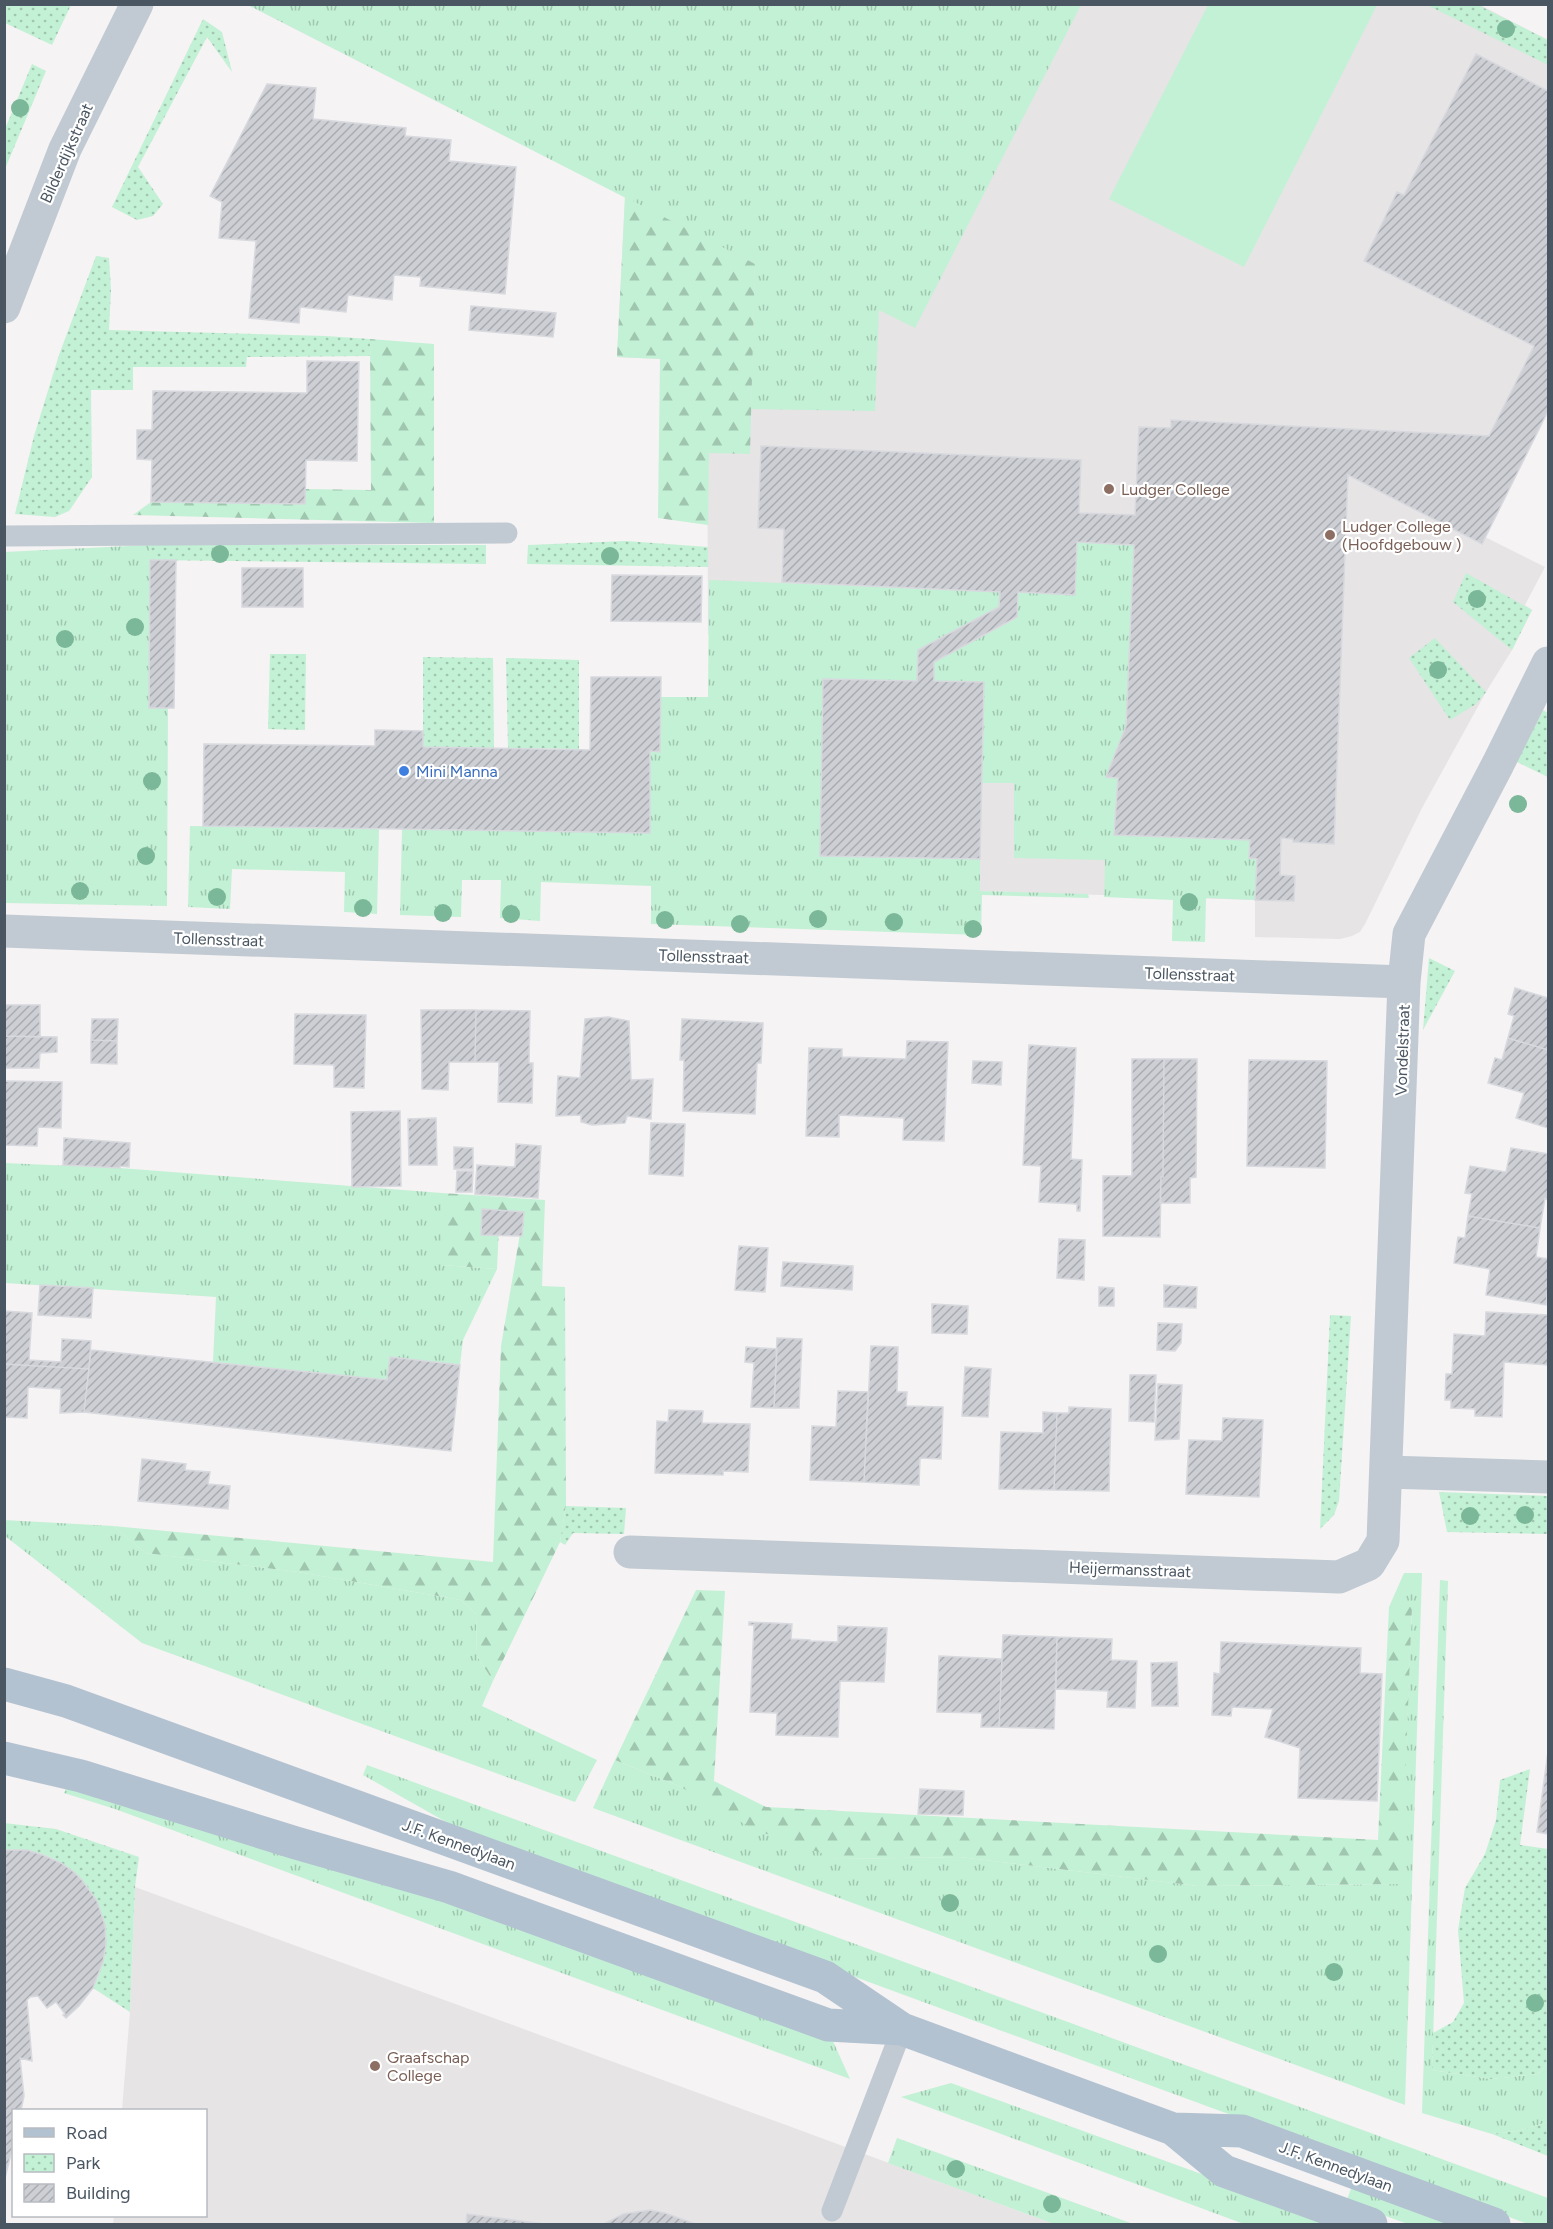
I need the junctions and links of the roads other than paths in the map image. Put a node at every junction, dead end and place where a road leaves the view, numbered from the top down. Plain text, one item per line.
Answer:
1 (137, 4) edge
2 (4, 307) edge
3 (507, 533) dead end
4 (4, 536) edge
5 (1548, 663) edge
6 (4, 931) edge
7 (1404, 981) junction
8 (1387, 1472) junction
9 (1548, 1477) edge
10 (630, 1552) dead end
11 (4, 1684) edge
12 (4, 1758) edge
13 (902, 2029) junction
14 (1173, 2129) junction
15 (832, 2211) dead end
16 (1371, 2224) edge
17 (1494, 2224) edge

1 - 2 street, Bilderdijkstraat
3 - 4 lane
5 - 7 street, Vondelstraat
6 - 7 street, Tollensstraat
7 - 8 street, Vondelstraat
8 - 9 street
8 - 10 street, Heijermansstraat
11 - 13 main road, J.F. Kennedylaan
12 - 13 main road, J.F. Kennedylaan
13 - 14 main road, J.F. Kennedylaan
13 - 15 lane
14 - 16 main road, J.F. Kennedylaan
14 - 17 main road, J.F. Kennedylaan

